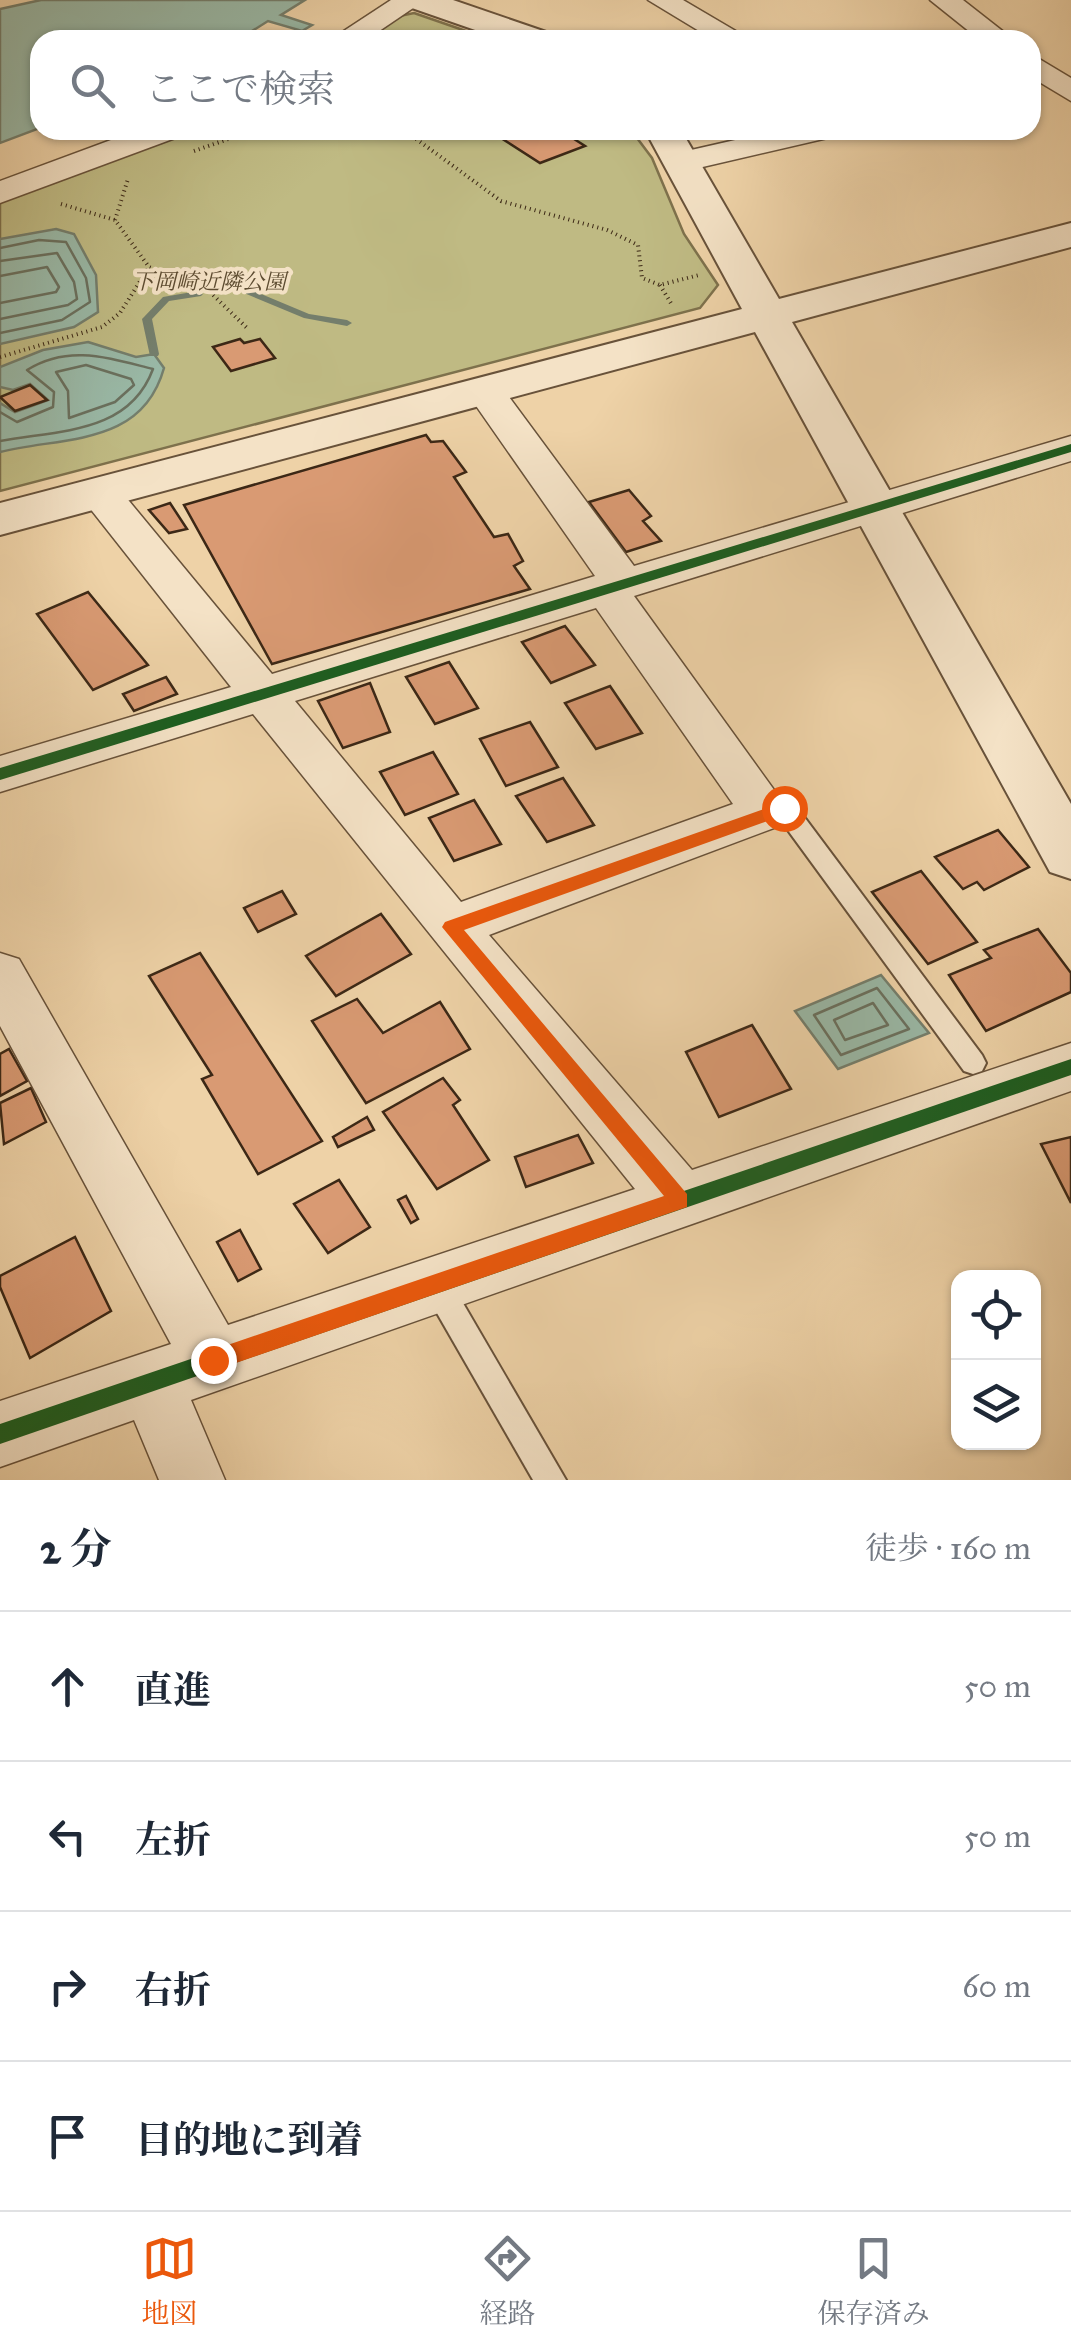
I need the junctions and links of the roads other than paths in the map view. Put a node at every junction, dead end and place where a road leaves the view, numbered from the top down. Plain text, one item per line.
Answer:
1 (411, 0) edge
2 (420, 0) edge
3 (727, 0) edge
4 (944, 0) edge
5 (673, 5) edge
6 (362, 30) edge
7 (508, 30) edge
8 (718, 30) edge
9 (986, 30) edge
10 (141, 140) edge
11 (728, 140) edge
12 (672, 146) edge
13 (0, 194) edge
14 (1071, 235) edge
15 (768, 313) junction
16 (484, 390) junction
17 (1054, 453) edge
18 (1071, 492) edge
19 (100, 494) junction
20 (873, 506) junction
21 (0, 520) edge
22 (614, 586) junction
23 (262, 692) junction
24 (0, 774) edge
25 (765, 812) junction
26 (1071, 856) edge
27 (451, 927) junction
28 (0, 975) edge
29 (972, 1064) dead end
30 (1071, 1066) edge
31 (680, 1200) junction
32 (436, 1284) junction
33 (213, 1360) junction
34 (151, 1382) junction
35 (0, 1434) edge
36 (192, 1480) edge
37 (550, 1480) edge

1 - 6 street
2 - 7 street
3 - 5 street
4 - 9 street
5 - 8 street
10 - 13 street
11 - 12 street
12 - 15 street
14 - 15 street
15 - 16 street
15 - 20 street
16 - 19 street
16 - 22 street
17 - 18 street
17 - 20 street
19 - 21 street
19 - 23 street
20 - 22 street
20 - 26 street
22 - 23 street
22 - 25 street
23 - 24 street
23 - 27 street
25 - 27 street
25 - 29 lane
27 - 31 street
28 - 33 street
30 - 31 street
31 - 32 street
32 - 33 street
32 - 37 lane
33 - 34 street
34 - 35 street
34 - 36 street

